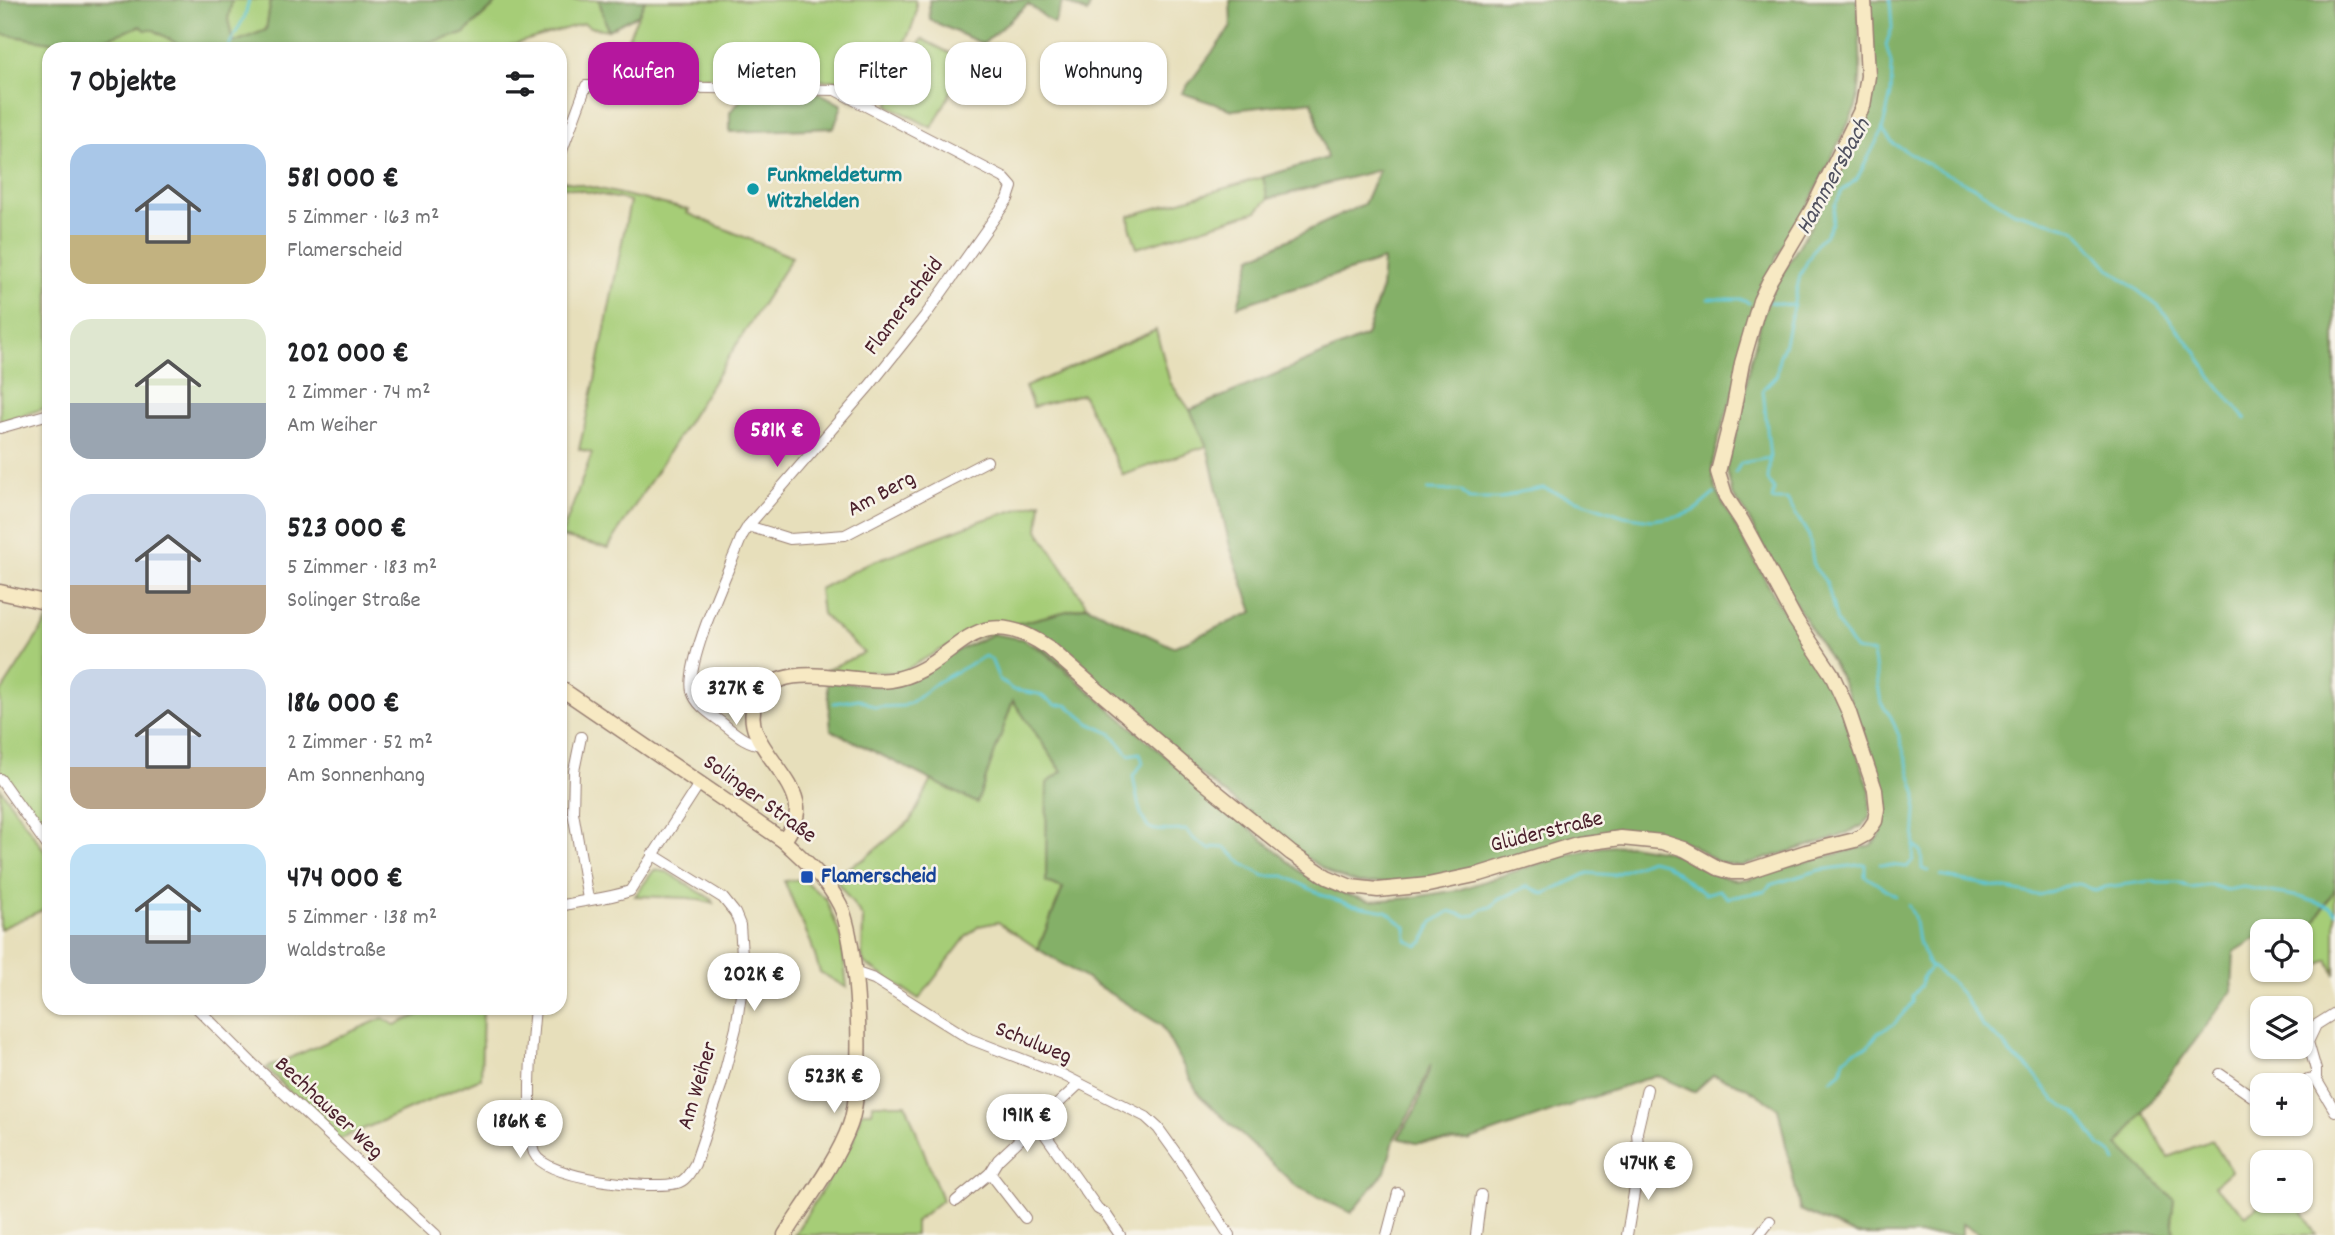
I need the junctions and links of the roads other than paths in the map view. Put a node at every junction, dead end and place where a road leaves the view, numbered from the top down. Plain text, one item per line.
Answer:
1 (1864, 0) edge
2 (567, 137) edge
3 (42, 416) edge
4 (0, 428) edge
5 (987, 461) dead end
6 (748, 526) junction
7 (0, 592) edge
8 (42, 601) edge
9 (567, 693) edge
10 (581, 737) dead end
11 (763, 745) junction
12 (0, 779) edge
13 (699, 784) junction
14 (42, 838) edge
15 (784, 841) junction
16 (652, 854) junction
17 (588, 899) junction
18 (567, 904) edge
19 (855, 972) junction
20 (2335, 1013) edge
21 (204, 1015) edge
22 (534, 1015) edge
23 (2220, 1074) dead end
24 (2313, 1079) edge
25 (2316, 1079) junction
26 (1079, 1084) junction
27 (1647, 1089) dead end
28 (2250, 1095) edge
29 (2335, 1111) edge
30 (1037, 1123) junction
31 (990, 1173) junction
32 (1398, 1194) dead end
33 (1481, 1195) dead end
34 (956, 1201) dead end
35 (1026, 1218) dead end
36 (1770, 1221) dead end
37 (436, 1235) edge
38 (785, 1235) edge
39 (1120, 1235) edge
40 (1229, 1235) edge
41 (1387, 1235) edge
42 (1476, 1235) edge
43 (1627, 1235) edge
44 (1759, 1235) edge

1 - 11 main road, Glüderstraße
2 - 6 street, Flamerscheid
3 - 4 street
5 - 6 street, Am Berg
6 - 11 street, Flamerscheid
7 - 8 main road
9 - 13 main road, Solinger Straße
10 - 17 street
11 - 15 main road, Glüderstraße
12 - 14 street
13 - 15 main road, Solinger Straße
13 - 16 street
15 - 19 main road, Solinger Straße
16 - 17 street
16 - 22 street, Am Weiher
17 - 18 street
19 - 26 street, Schulweg
19 - 38 main road, Solinger Straße
20 - 25 street
21 - 37 street, Bechhauser Weg
23 - 28 street
24 - 25 street
25 - 29 street
26 - 30 street
26 - 40 street, Schulweg
27 - 43 street
30 - 31 street
30 - 39 street
31 - 34 street
31 - 35 street
32 - 41 street
33 - 42 street
36 - 44 street

